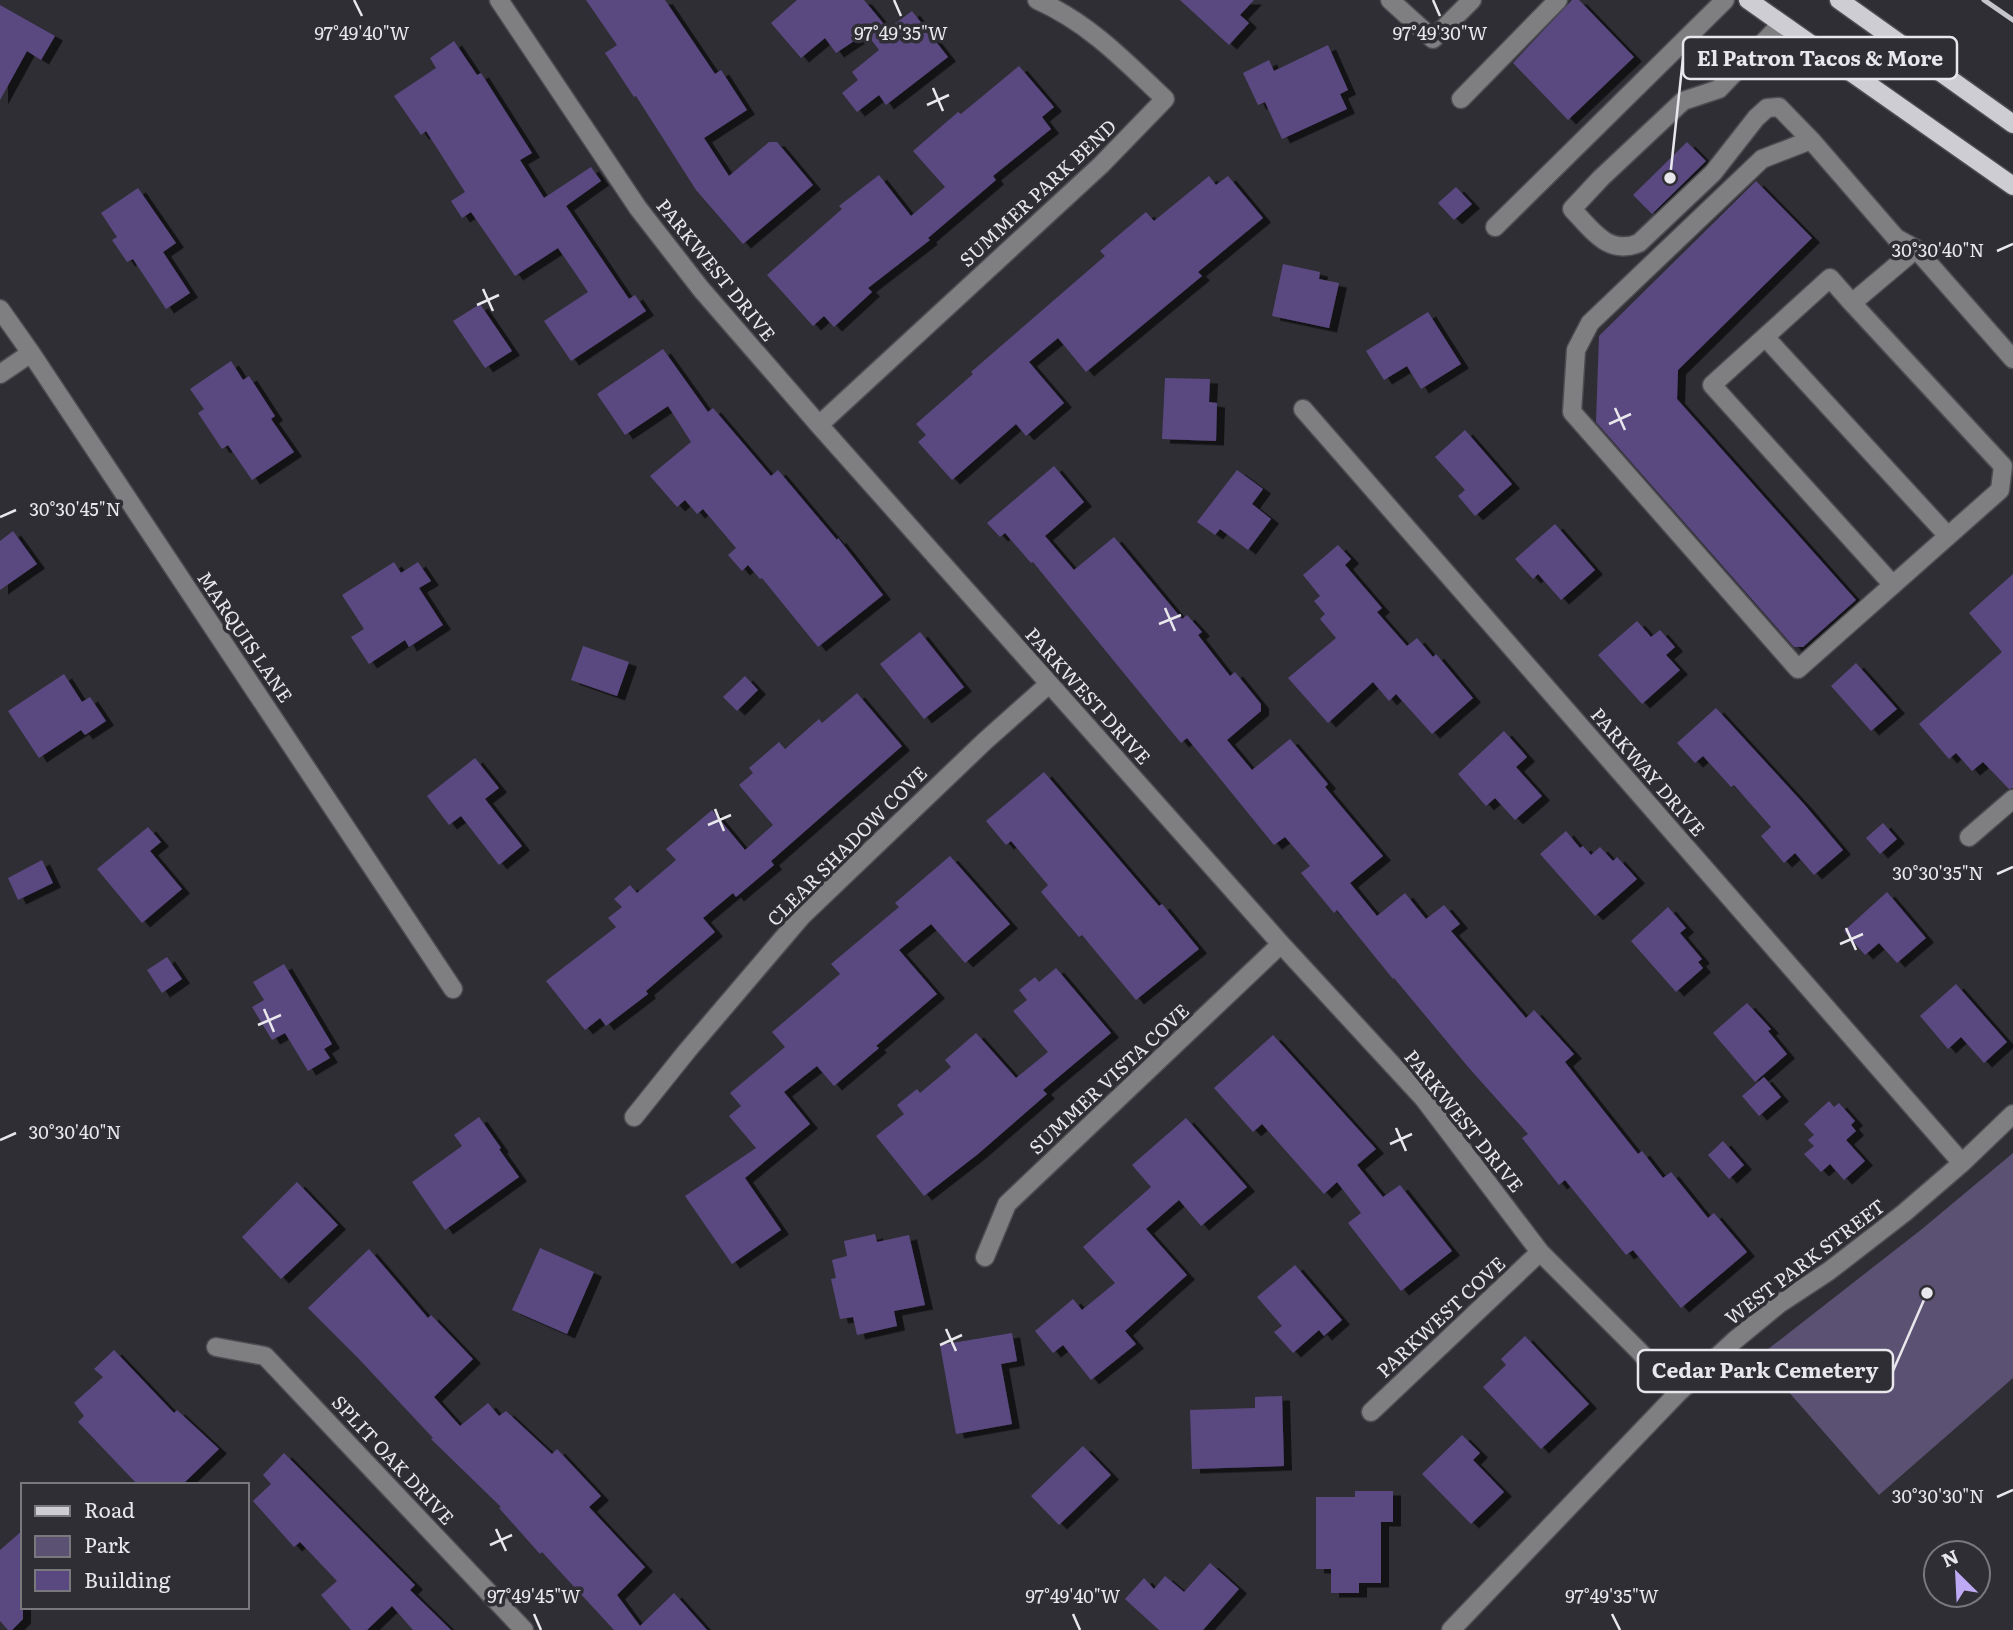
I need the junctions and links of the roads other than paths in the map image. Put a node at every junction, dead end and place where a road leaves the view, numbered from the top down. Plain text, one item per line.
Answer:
1 (499, 0) edge
2 (1037, 0) edge
3 (1390, 0) edge
4 (1472, 0) edge
5 (1558, 0) edge
6 (1726, 0) edge
7 (1748, 0) edge
8 (1839, 0) edge
9 (1781, 24) junction
10 (1461, 99) dead end
11 (2013, 124) edge
12 (1811, 140) junction
13 (2013, 187) edge
14 (1496, 227) dead end
15 (1916, 249) junction
16 (1852, 303) junction
17 (0, 309) edge
18 (1765, 337) junction
19 (30, 353) junction
20 (2013, 359) edge
21 (0, 374) edge
22 (1303, 409) dead end
23 (819, 425) junction
24 (2008, 462) edge
25 (1948, 536) junction
26 (1893, 585) junction
27 (1049, 684) junction
28 (2013, 799) edge
29 (1969, 837) dead end
30 (1281, 944) junction
31 (453, 989) dead end
32 (2013, 1114) edge
33 (634, 1117) dead end
34 (1962, 1163) junction
35 (1540, 1252) junction
36 (985, 1257) dead end
37 (216, 1348) dead end
38 (1677, 1394) junction
39 (1371, 1412) dead end
40 (524, 1630) edge
41 (1451, 1630) edge

1 - 23 street, PARKWEST DRIVE
2 - 23 street, SUMMER PARK BEND
3 - 4 street
5 - 10 street
6 - 14 street
7 - 9 main road
8 - 11 main road
9 - 12 street
9 - 13 main road
12 - 15 street
12 - 26 street
15 - 16 street
15 - 20 street
16 - 18 street
16 - 24 street
17 - 19 street, MARQUIS LANE
18 - 25 street
18 - 26 street
19 - 21 street
19 - 31 street, MARQUIS LANE
22 - 34 street, PARKWAY DRIVE
23 - 27 street, PARKWEST DRIVE
24 - 25 street
25 - 26 street
27 - 30 street, PARKWEST DRIVE
27 - 33 street, CLEAR SHADOW COVE
28 - 29 street
30 - 35 street, PARKWEST DRIVE
30 - 36 street, SUMMER VISTA COVE
32 - 34 street, WEST PARK STREET
34 - 38 street, WEST PARK STREET
35 - 38 street, PARKWEST DRIVE
35 - 39 street, PARKWEST COVE
37 - 40 street, SPLIT OAK DRIVE
38 - 41 street, WEST PARK STREET

